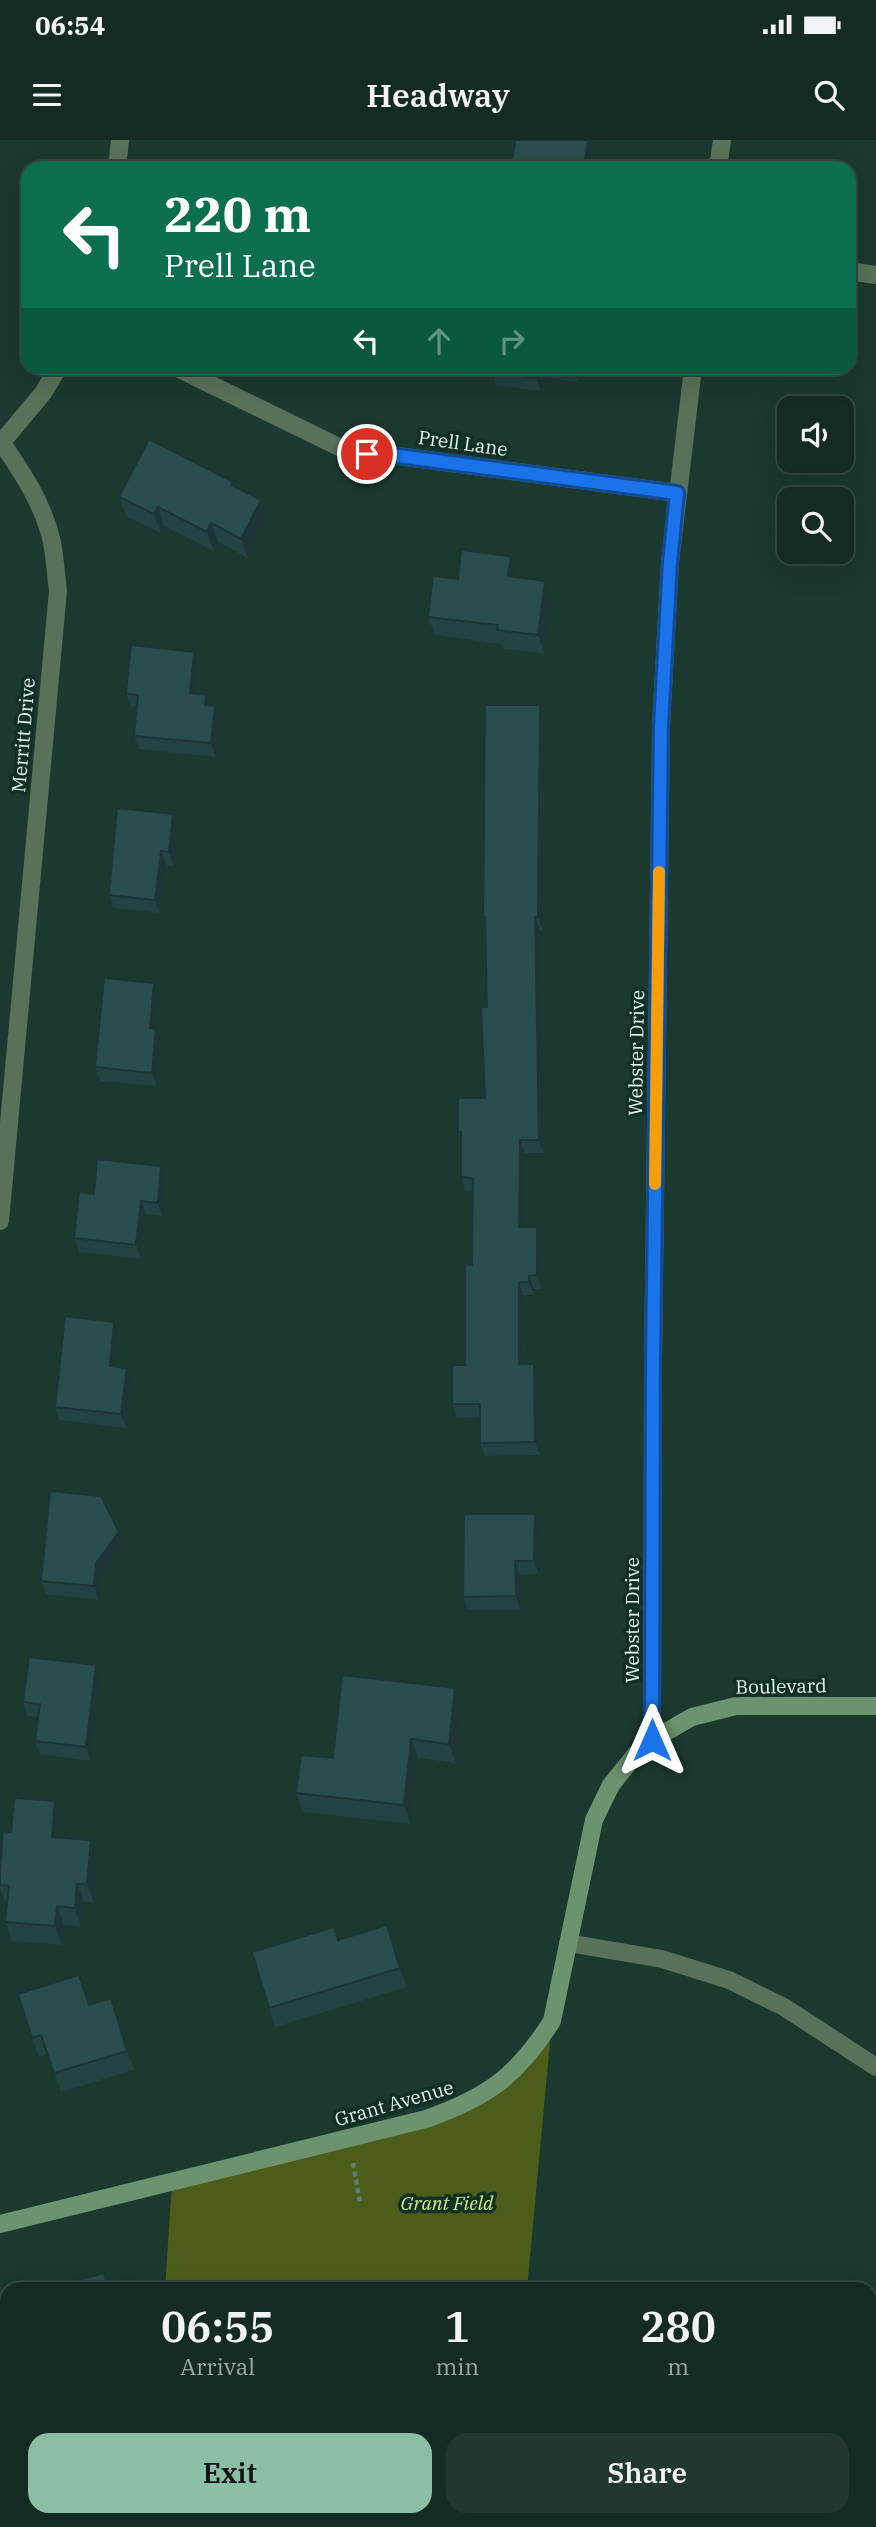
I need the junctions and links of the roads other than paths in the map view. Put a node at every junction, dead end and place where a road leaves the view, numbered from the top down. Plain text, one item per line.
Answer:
1 (120, 140) edge
2 (722, 140) edge
3 (118, 161) edge
4 (719, 161) edge
5 (856, 272) edge
6 (876, 275) edge
7 (54, 375) edge
8 (191, 375) edge
9 (692, 375) edge
10 (1, 441) edge
11 (677, 493) junction
12 (0, 1222) edge
13 (876, 1706) edge
14 (652, 1740) junction
15 (569, 1943) junction
16 (876, 2067) edge
17 (0, 2224) edge

1 - 3 street
2 - 4 street
5 - 6 street
7 - 10 street, Merritt Drive
8 - 11 street, Prell Lane
9 - 11 street, Webster Drive
10 - 12 street, Merritt Drive
11 - 14 street, Webster Drive
13 - 14 street, Boulevard
14 - 15 street, Grant Avenue
15 - 16 street
15 - 17 street, Grant Avenue

